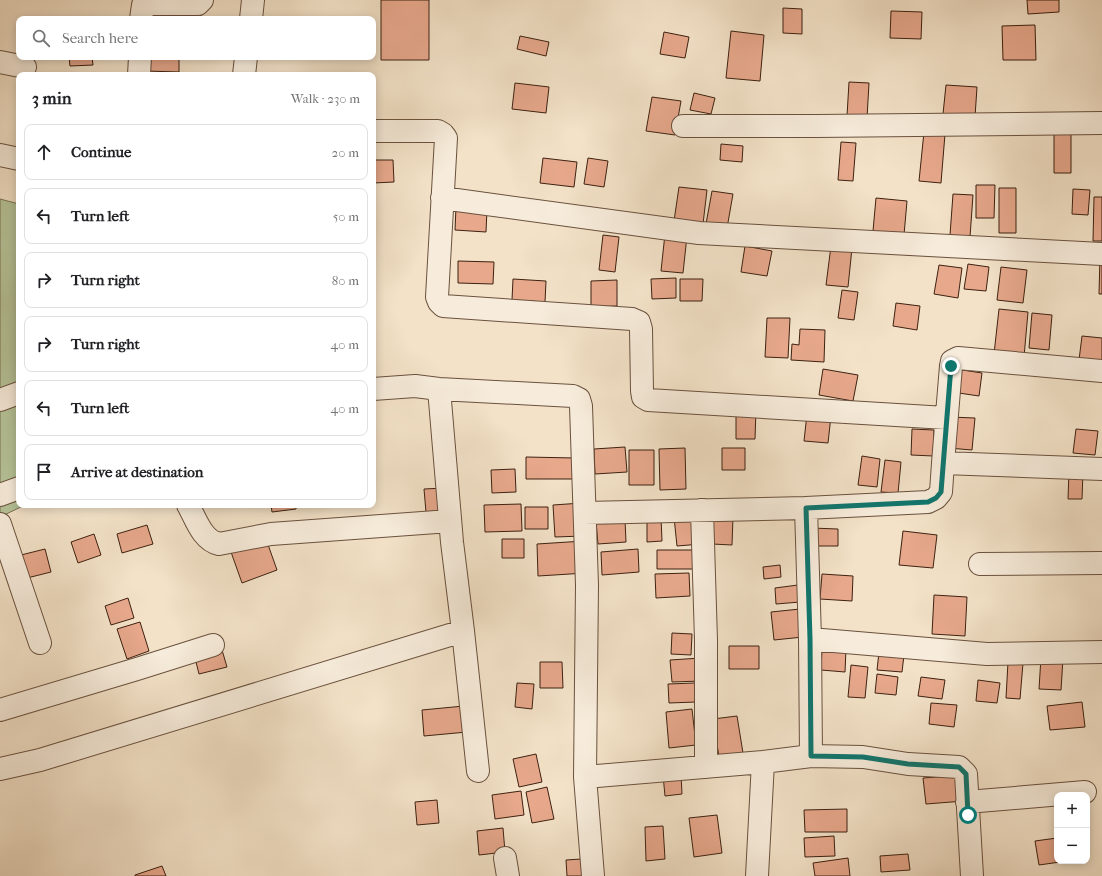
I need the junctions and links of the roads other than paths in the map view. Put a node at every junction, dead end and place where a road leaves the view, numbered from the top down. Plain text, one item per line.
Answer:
1 (202, 0) edge
2 (253, 0) edge
3 (141, 16) edge
4 (251, 16) edge
5 (140, 60) edge
6 (246, 60) edge
7 (0, 62) edge
8 (25, 67) dead end
9 (139, 72) edge
10 (244, 72) edge
11 (1102, 123) edge
12 (683, 126) dead end
13 (376, 131) edge
14 (0, 155) edge
15 (16, 158) edge
16 (442, 198) junction
17 (1102, 254) edge
18 (1102, 371) edge
19 (376, 389) edge
20 (439, 389) junction
21 (16, 394) edge
22 (0, 400) edge
23 (946, 418) junction
24 (943, 463) junction
25 (1102, 469) edge
26 (16, 489) edge
27 (0, 495) edge
28 (190, 508) edge
29 (806, 508) junction
30 (702, 510) junction
31 (585, 513) junction
32 (450, 521) junction
33 (0, 524) edge
34 (1102, 562) edge
35 (980, 564) dead end
36 (463, 631) junction
37 (810, 639) junction
38 (40, 643) dead end
39 (213, 645) dead end
40 (1102, 652) edge
41 (0, 710) edge
42 (811, 756) junction
43 (763, 762) junction
44 (706, 767) junction
45 (0, 769) edge
46 (478, 771) dead end
47 (585, 777) junction
48 (1054, 795) edge
49 (967, 802) junction
50 (593, 876) edge
51 (757, 876) edge
52 (972, 876) edge

1 - 3 street
2 - 4 street
5 - 9 street
6 - 10 street
7 - 8 street
11 - 12 street
13 - 16 street
14 - 15 street
16 - 17 street
16 - 23 street
18 - 23 street
19 - 20 street
20 - 31 street
20 - 32 street
21 - 22 street
23 - 24 street
24 - 25 street
24 - 29 street
26 - 27 street
28 - 32 street
29 - 30 street
29 - 37 street
30 - 31 street
30 - 44 street
31 - 47 street
32 - 36 street
33 - 38 street
34 - 35 street
36 - 45 street
36 - 46 street
37 - 40 street
37 - 42 street
39 - 41 street
42 - 43 street
42 - 49 street
43 - 44 street
43 - 51 street
44 - 47 street
47 - 50 street
48 - 49 street
49 - 52 street

